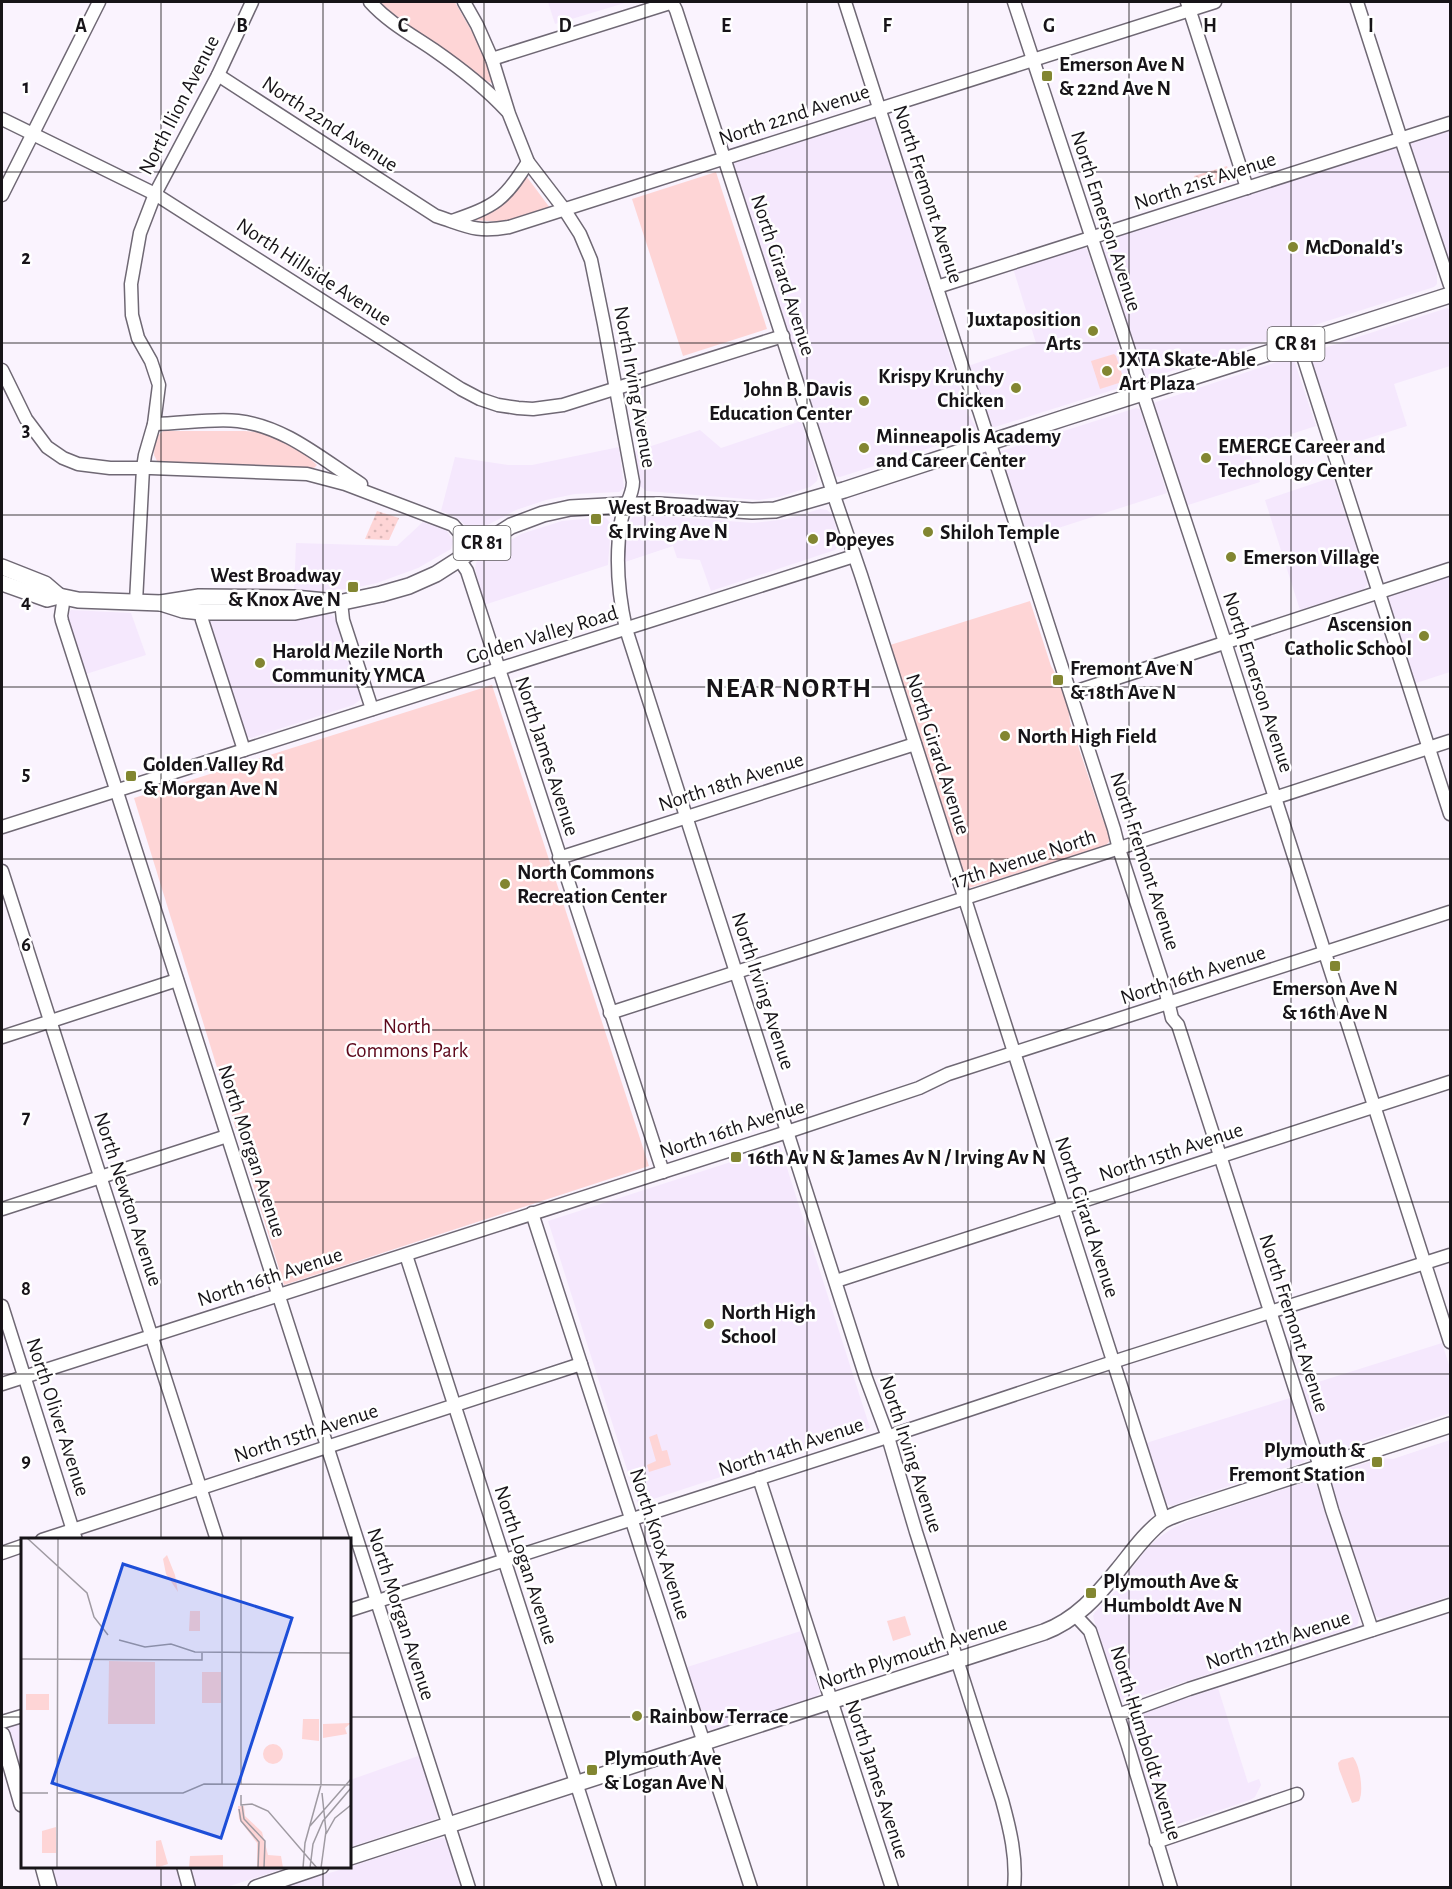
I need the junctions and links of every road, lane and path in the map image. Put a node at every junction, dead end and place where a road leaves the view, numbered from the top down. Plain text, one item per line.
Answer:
1 (99, 2) edge
2 (252, 2) edge
3 (370, 2) edge
4 (464, 2) edge
5 (673, 2) edge
6 (845, 2) edge
7 (1014, 2) edge
8 (1215, 2) edge
9 (1357, 2) edge
10 (1188, 6) edge
11 (492, 59) junction
12 (1033, 59) junction
13 (218, 75) junction
14 (880, 108) junction
15 (509, 114) junction
16 (2, 119) edge
17 (1450, 123) edge
18 (32, 133) junction
19 (1401, 139) junction
20 (725, 158) junction
21 (528, 162) junction
22 (1247, 188) junction
23 (155, 194) junction
24 (2, 195) edge
25 (564, 209) junction
26 (452, 221) junction
27 (1091, 237) junction
28 (1450, 285) edge
29 (937, 287) junction
30 (1450, 295) edge
31 (783, 336) junction
32 (1299, 344) junction
33 (2, 370) edge
34 (615, 390) junction
35 (1142, 393) junction
36 (154, 424) junction
37 (989, 442) junction
38 (143, 468) junction
39 (833, 493) junction
40 (382, 497) junction
41 (626, 505) junction
42 (474, 549) junction
43 (854, 556) junction
44 (459, 559) junction
45 (2, 567) edge
46 (1450, 569) edge
47 (2, 583) edge
48 (1379, 593) junction
49 (62, 596) junction
50 (136, 602) junction
51 (341, 602) junction
52 (161, 603) junction
53 (201, 612) junction
54 (626, 629) junction
55 (1225, 642) junction
56 (499, 669) junction
57 (1071, 693) junction
58 (372, 709) junction
59 (1450, 741) edge
60 (915, 744) junction
61 (1429, 748) junction
62 (243, 750) junction
63 (116, 790) junction
64 (1275, 799) junction
65 (1450, 814) edge
66 (686, 817) junction
67 (2, 827) edge
68 (1119, 849) junction
69 (559, 858) junction
70 (2, 871) edge
71 (964, 899) junction
72 (1450, 912) edge
73 (1325, 953) junction
74 (737, 972) junction
75 (177, 980) junction
76 (1167, 1004) junction
77 (610, 1013) junction
78 (50, 1022) junction
79 (2, 1037) edge
80 (1013, 1053) junction
81 (1450, 1082) edge
82 (1375, 1107) junction
83 (788, 1132) junction
84 (227, 1136) junction
85 (1220, 1158) junction
86 (663, 1172) junction
87 (100, 1176) junction
88 (1064, 1208) junction
89 (2, 1209) edge
90 (532, 1213) junction
91 (406, 1255) junction
92 (1450, 1255) edge
93 (1425, 1264) junction
94 (836, 1281) junction
95 (278, 1295) junction
96 (2, 1306) edge
97 (1270, 1314) junction
98 (151, 1335) junction
99 (1450, 1342) edge
100 (1114, 1362) junction
101 (581, 1364) junction
102 (24, 1377) junction
103 (2, 1384) edge
104 (454, 1405) junction
105 (1450, 1425) edge
106 (888, 1437) junction
107 (327, 1446) junction
108 (1320, 1469) junction
109 (759, 1478) junction
110 (200, 1488) junction
111 (632, 1519) junction
112 (1164, 1520) junction
113 (75, 1534) edge
114 (49, 1538) edge
115 (217, 1538) edge
116 (21, 1546) edge
117 (2, 1553) edge
118 (504, 1560) junction
119 (377, 1601) junction
120 (1450, 1605) edge
121 (351, 1610) edge
122 (1075, 1616) junction
123 (1372, 1630) junction
124 (957, 1660) junction
125 (830, 1701) junction
126 (1118, 1715) junction
127 (21, 1716) edge
128 (2, 1722) edge
129 (2, 1735) edge
130 (704, 1743) junction
131 (576, 1783) junction
132 (1297, 1794) dead end
133 (21, 1801) edge
134 (449, 1825) junction
135 (1156, 1842) junction
136 (351, 1857) edge
137 (44, 1868) edge
138 (184, 1868) edge
139 (315, 1868) edge
140 (49, 1887) edge
141 (189, 1887) edge
142 (256, 1887) edge
143 (469, 1887) edge
144 (610, 1887) edge
145 (751, 1887) edge
146 (892, 1887) edge
147 (1014, 1887) edge
148 (1171, 1887) edge

1 - 18 street
2 - 13 street, North Ilion Avenue
3 - 15 street, North Irving Avenue
4 - 11 street, North Irving Avenue
5 - 11 street
5 - 20 street, North Girard Avenue
6 - 14 street, North Fremont Avenue
7 - 12 street, North Emerson Avenue
8 - 10 street, North 22nd Avenue
9 - 19 street
10 - 12 street, North 22nd Avenue
10 - 22 street
11 - 15 street, North Irving Avenue
12 - 14 street, North 22nd Avenue
12 - 27 street, North Emerson Avenue
13 - 23 street, North Ilion Avenue
13 - 26 street, North 22nd Avenue
14 - 20 street, North 22nd Avenue
14 - 29 street, North Fremont Avenue
15 - 21 street, North Irving Avenue
16 - 18 street, North Hillside Avenue
17 - 19 street, North 21st Avenue
18 - 23 street, North Hillside Avenue
18 - 24 street
19 - 22 street, North 21st Avenue
19 - 28 street
20 - 25 street, North 22nd Avenue
20 - 31 street, North Girard Avenue
21 - 25 street, North Irving Avenue
21 - 26 street
22 - 27 street, North 21st Avenue
23 - 34 street, North Hillside Avenue
23 - 36 street, North Ilion Avenue
25 - 26 street, North 22nd Avenue
25 - 34 street, North Irving Avenue
27 - 29 street, North 21st Avenue
27 - 35 street, North Emerson Avenue
29 - 37 street, North Fremont Avenue
30 - 32 main road, CR 81
31 - 34 street
31 - 39 street, North Girard Avenue
32 - 35 main road, CR 81
32 - 48 street
33 - 38 street
34 - 41 street, North Irving Avenue
35 - 37 main road, CR 81
35 - 55 street, North Emerson Avenue
36 - 38 street, North Ilion Avenue
36 - 40 street
37 - 39 main road, CR 81
37 - 57 street, North Fremont Avenue
38 - 40 street
38 - 50 street, North Ilion Avenue
39 - 41 main road, CR 81
39 - 43 street, North Girard Avenue
40 - 42 street
41 - 42 main road, CR 81
41 - 54 street, North Irving Avenue
42 - 44 main road, CR 81
43 - 54 street, Golden Valley Road
43 - 60 street, North Girard Avenue
44 - 51 main road, CR 81
44 - 56 street, North James Avenue
45 - 49 main road, CR 81
46 - 48 street
47 - 49 main road, CR 81
48 - 55 street
48 - 61 street
49 - 50 main road, CR 81
49 - 63 street, North Morgan Avenue
50 - 52 main road, CR 81
51 - 52 main road, CR 81
51 - 53 main road, CR 81
51 - 58 street
52 - 53 main road, CR 81
53 - 62 street
54 - 56 street, Golden Valley Road
54 - 66 street, North Irving Avenue
55 - 57 street
55 - 64 street, North Emerson Avenue
56 - 58 street, Golden Valley Road
56 - 69 street, North James Avenue
57 - 68 street, North Fremont Avenue
58 - 62 street, Golden Valley Road
59 - 61 street, 17th Avenue North
60 - 66 street, North 18th Avenue
60 - 71 street, North Girard Avenue
61 - 64 street, 17th Avenue North
61 - 65 street
62 - 63 street, Golden Valley Road
63 - 67 street, Golden Valley Road
63 - 75 street, North Morgan Avenue
64 - 68 street, 17th Avenue North
64 - 73 street, North Emerson Avenue
66 - 69 street, North 18th Avenue
66 - 74 street, North Irving Avenue
68 - 71 street, 17th Avenue North
68 - 76 street, North Fremont Avenue
69 - 77 street, North James Avenue
70 - 78 street, North Newton Avenue
71 - 74 street, 17th Avenue North
71 - 80 street, North Girard Avenue
72 - 73 street, North 16th Avenue
73 - 76 street, North 16th Avenue
73 - 82 street, North Emerson Avenue
74 - 77 street, 17th Avenue North
74 - 83 street, North Irving Avenue
75 - 78 street
75 - 84 street, North Morgan Avenue
76 - 80 street, North 16th Avenue
76 - 85 street, North Fremont Avenue
77 - 86 street, North James Avenue
78 - 79 street
78 - 87 street, North Newton Avenue
80 - 83 street, North 16th Avenue
80 - 88 street, North Girard Avenue
81 - 82 street, North 15th Avenue
82 - 85 street, North 15th Avenue
82 - 93 street, North Emerson Avenue
83 - 86 street, North 16th Avenue
83 - 94 street, North Irving Avenue
84 - 87 street
84 - 95 street, North Morgan Avenue
85 - 88 street, North 15th Avenue
85 - 97 street, North Fremont Avenue
86 - 90 street, North 16th Avenue
87 - 89 street
87 - 98 street, North Newton Avenue
88 - 94 street, North 15th Avenue
88 - 100 street, North Girard Avenue
90 - 91 street, North 16th Avenue
90 - 101 street, North Knox Avenue
91 - 95 street, North 16th Avenue
91 - 104 street, North Logan Avenue
92 - 93 street, North 14th Avenue
93 - 97 street, North 14th Avenue
93 - 99 street, North Emerson Avenue
94 - 106 street, North Irving Avenue
95 - 98 street, North 16th Avenue
95 - 107 street, North Morgan Avenue
96 - 102 street, North Oliver Avenue
97 - 100 street, North 14th Avenue
97 - 108 street, North Fremont Avenue
98 - 102 street, North 16th Avenue
98 - 110 street, North Newton Avenue
100 - 106 street, North 14th Avenue
100 - 112 street, North Girard Avenue
101 - 104 street, North 15th Avenue
101 - 111 street, North Knox Avenue
102 - 103 street, North 16th Avenue
102 - 113 street, North Oliver Avenue
104 - 107 street, North 15th Avenue
104 - 118 street, North Logan Avenue
105 - 108 main road, North Plymouth Avenue
106 - 109 street, North 14th Avenue
106 - 124 street, North Irving Avenue
107 - 110 street, North 15th Avenue
107 - 119 street, North Morgan Avenue
108 - 112 main road, North Plymouth Avenue
108 - 123 street, North Fremont Avenue
109 - 111 street, North 14th Avenue
109 - 125 street, North James Avenue
110 - 113 street, North 15th Avenue
110 - 115 street, North Newton Avenue
111 - 118 street, North 14th Avenue
111 - 130 street, North Knox Avenue
112 - 122 main road, North Plymouth Avenue
113 - 114 street, North 15th Avenue
116 - 117 street
118 - 119 street, North 14th Avenue
118 - 131 street, North Logan Avenue
119 - 121 street, North 14th Avenue
119 - 134 street, North Morgan Avenue
120 - 123 street, North 12th Avenue
122 - 124 main road, North Plymouth Avenue
122 - 126 street, North Humboldt Avenue
123 - 126 street, North 12th Avenue
124 - 125 main road, North Plymouth Avenue
124 - 147 street, North Irving Avenue
125 - 130 main road, North Plymouth Avenue
125 - 146 street, North James Avenue
126 - 135 street, North Humboldt Avenue
127 - 128 street
129 - 133 main road
130 - 131 main road, North Plymouth Avenue
130 - 145 street, North Knox Avenue
131 - 134 main road, North Plymouth Avenue
131 - 144 street, North Logan Avenue
132 - 135 street
134 - 136 main road, North Plymouth Avenue
134 - 143 street, North Morgan Avenue
135 - 148 street, North Humboldt Avenue
137 - 140 main road
138 - 141 street
139 - 142 main road

